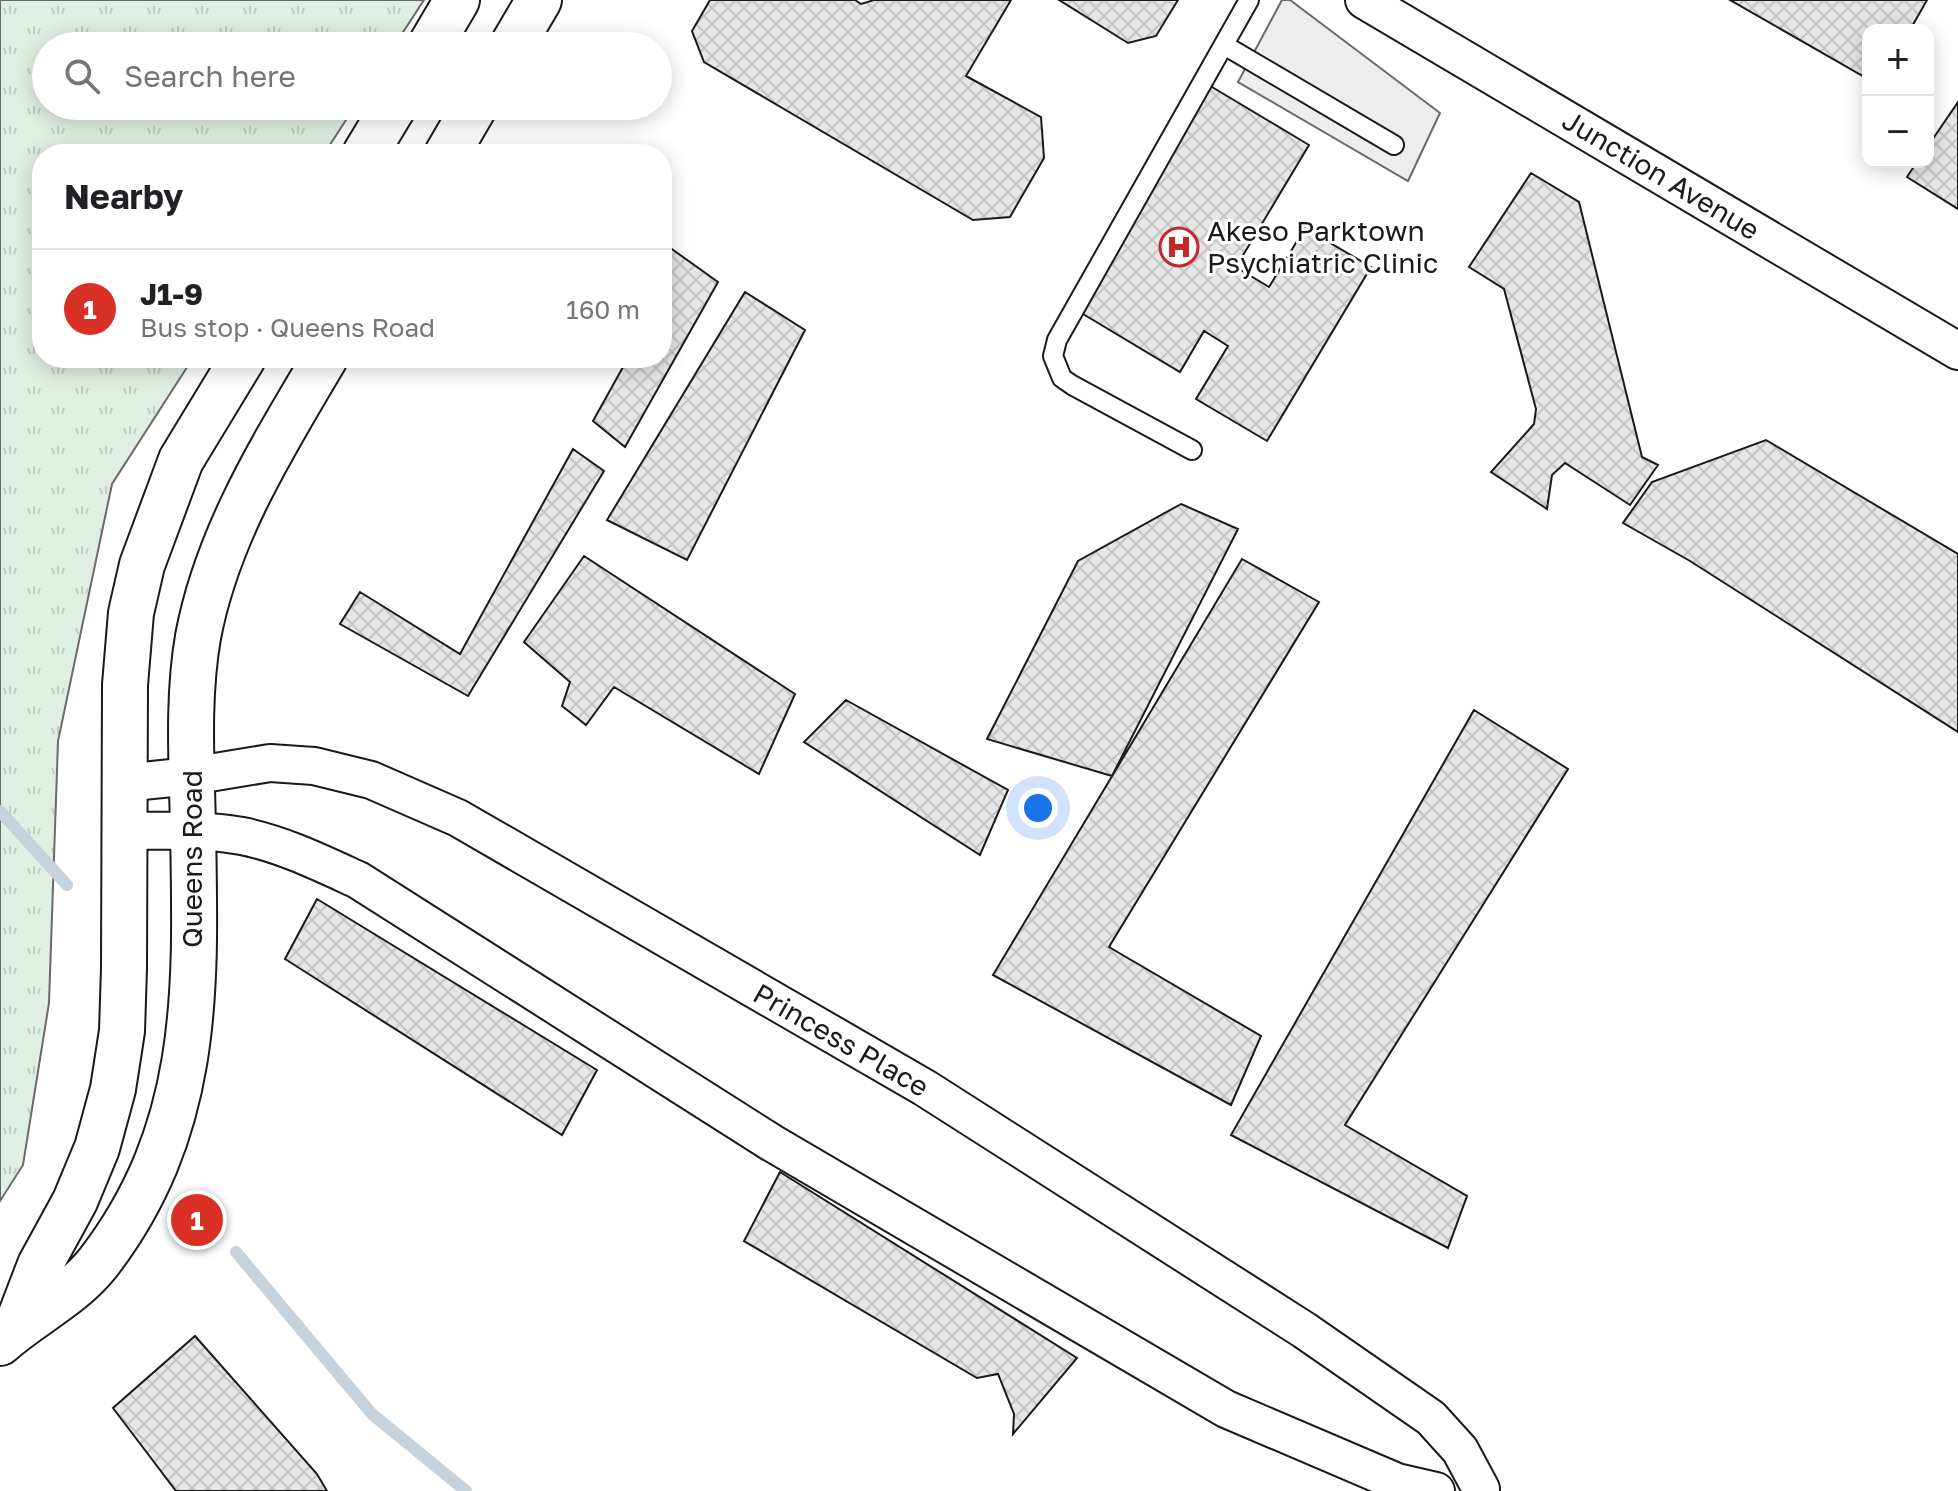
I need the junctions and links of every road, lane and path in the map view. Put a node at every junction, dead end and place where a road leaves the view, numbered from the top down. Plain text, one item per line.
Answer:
1 (457, 0) edge
2 (539, 0) edge
3 (1249, 0) edge
4 (1364, 0) edge
5 (438, 32) edge
6 (520, 32) edge
7 (1224, 45) junction
8 (386, 120) edge
9 (467, 120) edge
10 (371, 144) edge
11 (453, 144) edge
12 (1394, 145) dead end
13 (1958, 351) edge
14 (237, 368) edge
15 (320, 368) edge
16 (1192, 450) dead end
17 (191, 776) junction
18 (123, 783) junction
19 (125, 831) junction
20 (193, 831) junction
21 (8, 1336) edge
22 (1483, 1490) edge
23 (1438, 1491) edge

1 - 5 street
2 - 6 street
3 - 7 lane
4 - 13 street, Junction Avenue
7 - 12 lane
7 - 16 lane
8 - 10 street
9 - 11 street
14 - 18 street, Queens Road
15 - 17 street, Queens Road
17 - 18 street, Princess Place
17 - 20 street, Queens Road
17 - 22 street, Princess Place
18 - 19 street, Queens Road
19 - 20 street, Princess Place
19 - 21 street, Queens Road
20 - 21 street, Queens Road
20 - 23 street, Princess Place
22 - 23 street, Princess Place

